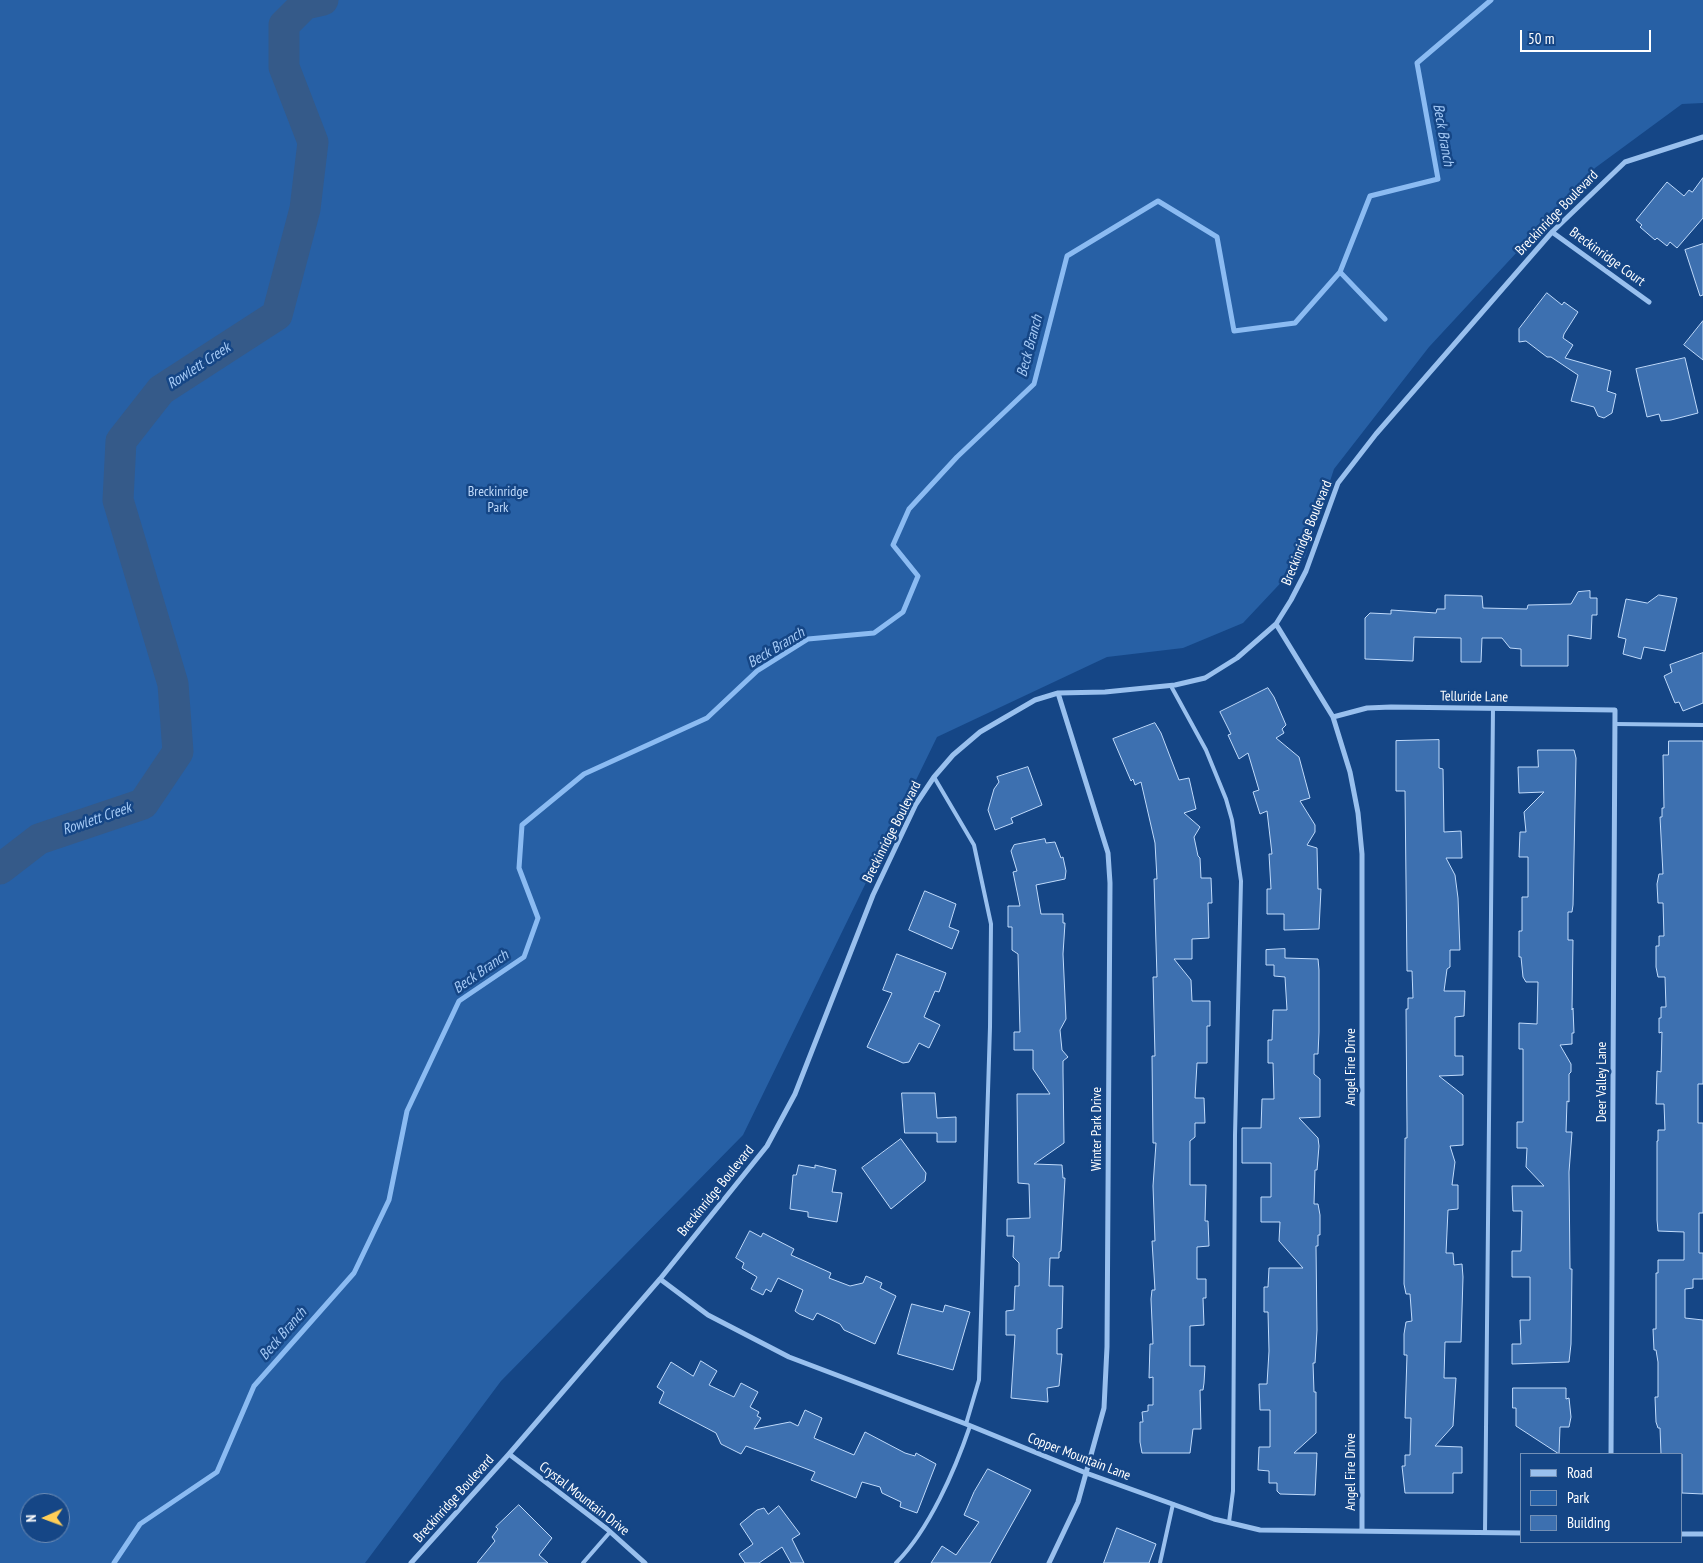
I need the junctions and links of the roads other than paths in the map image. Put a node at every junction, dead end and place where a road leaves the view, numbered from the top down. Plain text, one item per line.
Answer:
1 (1703, 136) edge
2 (1552, 232) junction
3 (1649, 302) dead end
4 (1276, 624) junction
5 (1171, 686) junction
6 (1058, 693) junction
7 (1493, 708) junction
8 (1616, 710) joint
9 (1333, 717) junction
10 (1615, 724) junction
11 (1703, 725) edge
12 (934, 777) junction
13 (660, 1279) junction
14 (968, 1425) junction
15 (1611, 1453) edge
16 (509, 1454) junction
17 (1086, 1473) junction
18 (1173, 1504) junction
19 (1229, 1522) junction
20 (1362, 1530) junction
21 (610, 1532) junction
22 (1485, 1532) junction
23 (1520, 1532) edge
24 (1683, 1534) edge
25 (1703, 1534) edge
26 (411, 1563) edge
27 (583, 1563) edge
28 (644, 1563) edge
29 (896, 1563) edge
30 (1049, 1563) edge
31 (1160, 1563) edge

1 - 2 street, Breckinridge Boulevard
2 - 3 street, Breckinridge Court
2 - 4 street, Breckinridge Boulevard
4 - 5 street, Breckinridge Boulevard
4 - 9 street, Angel Fire Drive
5 - 6 street, Breckinridge Boulevard
5 - 19 lane
6 - 12 street, Breckinridge Boulevard
6 - 17 street, Winter Park Drive
7 - 8 street, Telluride Lane
7 - 9 street, Telluride Lane
7 - 22 lane
8 - 10 street, Deer Valley Lane
9 - 20 street, Angel Fire Drive
10 - 11 lane
10 - 15 street, Deer Valley Lane
12 - 13 street, Breckinridge Boulevard
12 - 14 lane
13 - 14 street, Copper Mountain Lane
13 - 16 street, Breckinridge Boulevard
14 - 17 street, Copper Mountain Lane
14 - 29 lane
16 - 21 street, Crystal Mountain Drive
16 - 26 street, Breckinridge Boulevard
17 - 18 street, Copper Mountain Lane
17 - 30 street, Winter Park Drive
18 - 19 street, Copper Mountain Lane
18 - 31 lane
19 - 20 street, Copper Mountain Lane
20 - 22 street, Copper Mountain Lane
21 - 27 lane
21 - 28 street, Crystal Mountain Drive
22 - 23 street, Copper Mountain Lane
24 - 25 street

